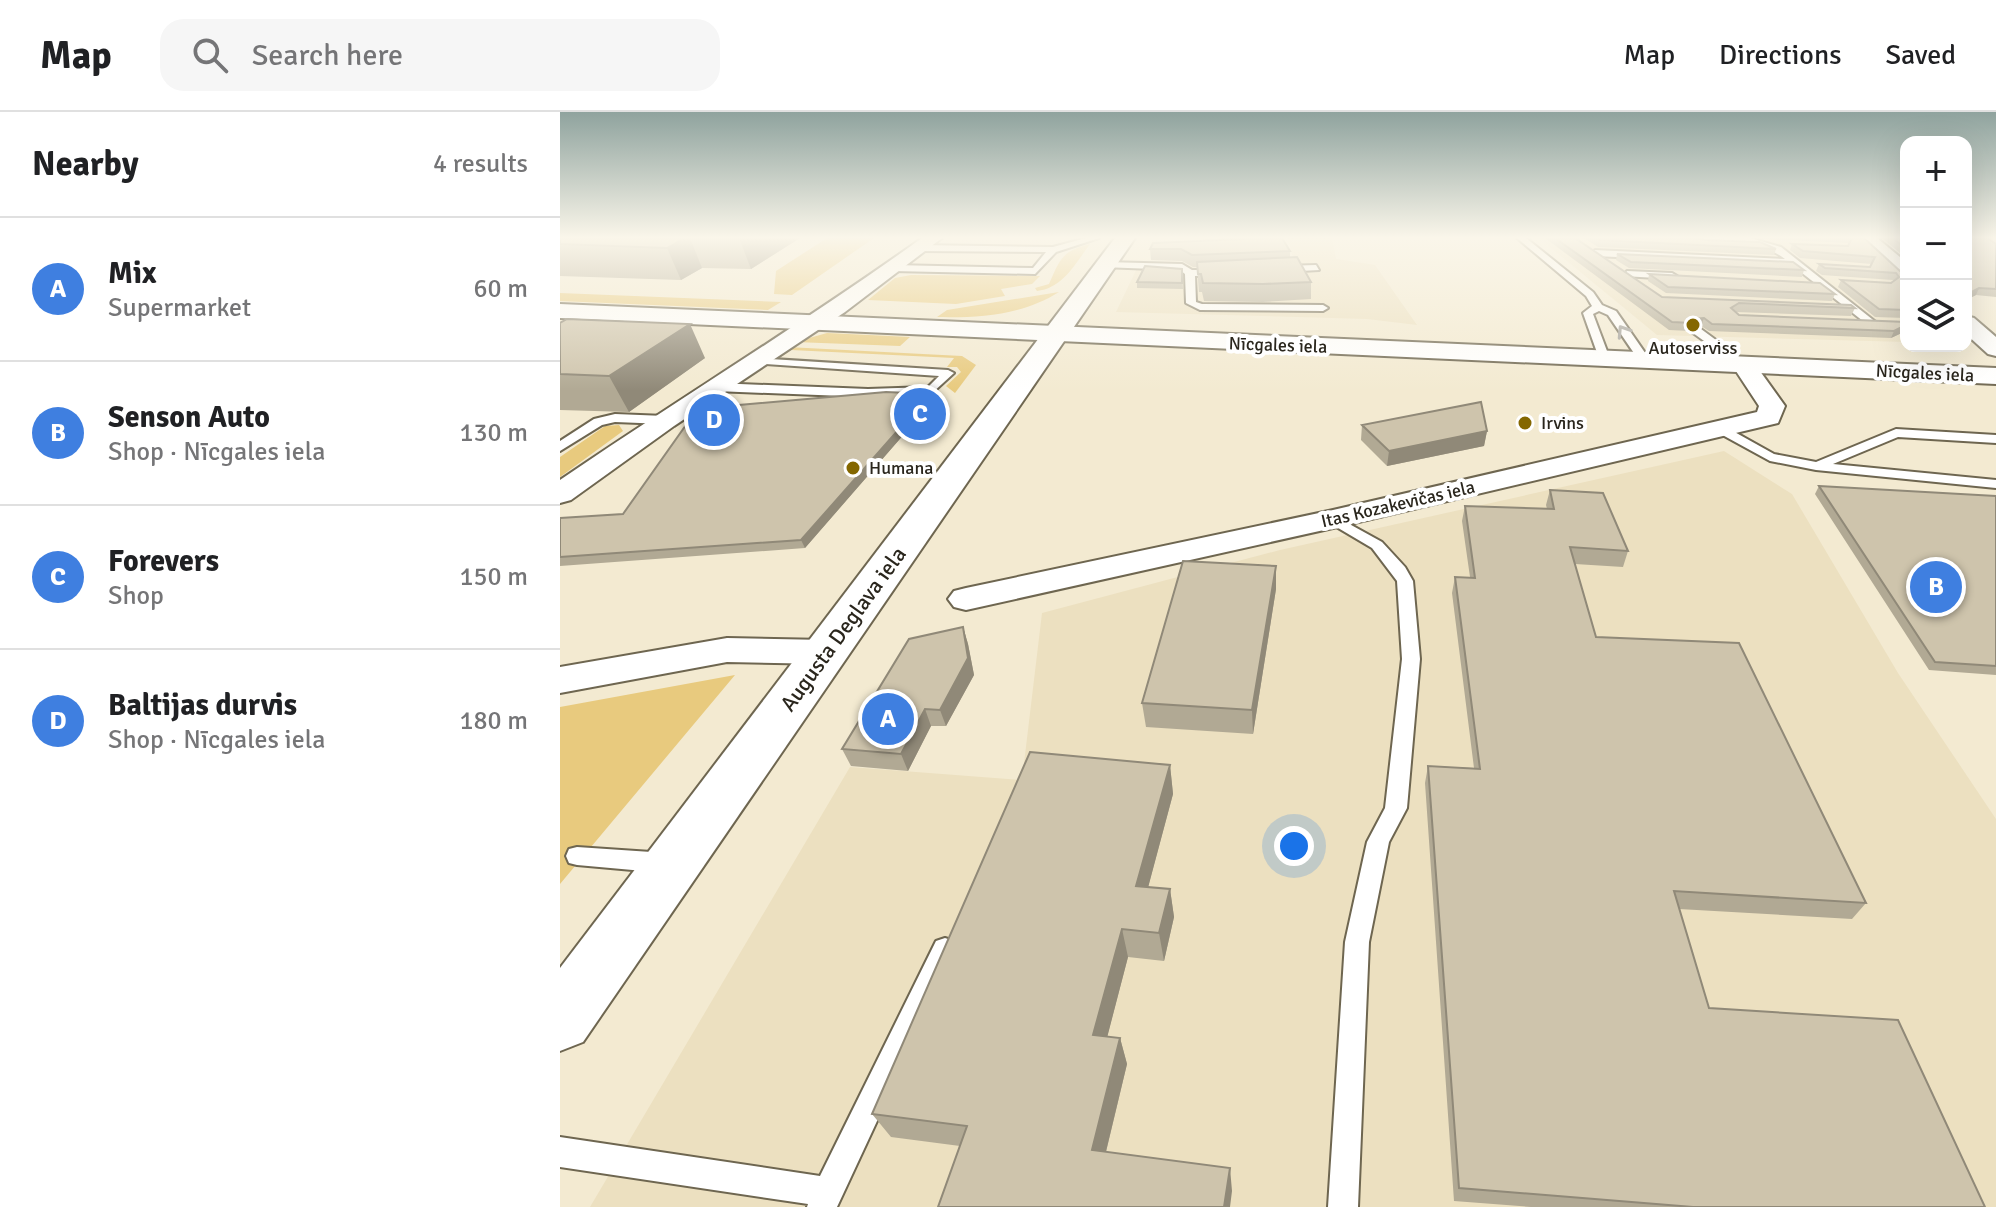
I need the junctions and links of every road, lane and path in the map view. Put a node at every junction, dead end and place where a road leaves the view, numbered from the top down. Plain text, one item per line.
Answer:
1 (861, 289) edge
2 (1088, 289) edge
3 (1191, 289) edge
4 (1584, 289) edge
5 (1648, 289) edge
6 (1833, 289) edge
7 (1651, 291) edge
8 (1836, 306) edge
9 (1598, 307) junction
10 (1852, 307) junction
11 (1323, 308) dead end
12 (560, 311) edge
13 (812, 322) junction
14 (1857, 322) edge
15 (1972, 329) edge
16 (1697, 331) edge
17 (1055, 334) junction
18 (1996, 349) edge
19 (1604, 359) junction
20 (1644, 360) junction
21 (756, 361) junction
22 (784, 363) junction
23 (1744, 365) junction
24 (1996, 376) edge
25 (715, 387) junction
26 (750, 388) junction
27 (665, 420) junction
28 (1722, 429) junction
29 (1996, 439) edge
30 (560, 447) edge
31 (1816, 466) junction
32 (1996, 484) edge
33 (560, 494) edge
34 (1333, 519) junction
35 (966, 599) dead end
36 (826, 652) junction
37 (560, 680) edge
38 (577, 856) dead end
39 (673, 864) junction
40 (952, 934) edge
41 (560, 1020) edge
42 (560, 1152) edge
43 (825, 1200) edge
44 (1343, 1207) edge

1 - 13 street
2 - 17 street, Augusta Deglava iela
3 - 11 lane
4 - 9 lane
5 - 7 lane
6 - 10 lane
8 - 10 lane
9 - 19 lane
20 -> 9 lane
10 - 14 lane
12 - 13 street, Nīcgales iela
13 - 17 street, Nīcgales iela
13 - 21 street
15 - 18 street
16 - 23 lane
17 - 19 street, Nīcgales iela
17 - 36 street, Augusta Deglava iela
19 - 20 street, Nīcgales iela
20 - 23 street, Nīcgales iela
21 - 22 lane
21 - 25 street
22 - 26 lane
22 - 26 lane
23 - 24 street, Nīcgales iela
23 - 28 street, Itas Kozakevičas iela
25 - 26 lane
25 - 27 street
27 - 30 lane
27 - 33 street
28 - 31 lane
28 - 34 street, Itas Kozakevičas iela
29 - 31 lane
31 - 32 lane
34 - 35 street, Itas Kozakevičas iela
34 - 44 lane
36 - 37 street
36 - 39 street, Augusta Deglava iela
38 - 39 lane
39 - 41 street, Augusta Deglava iela
40 - 43 lane
42 - 43 lane

